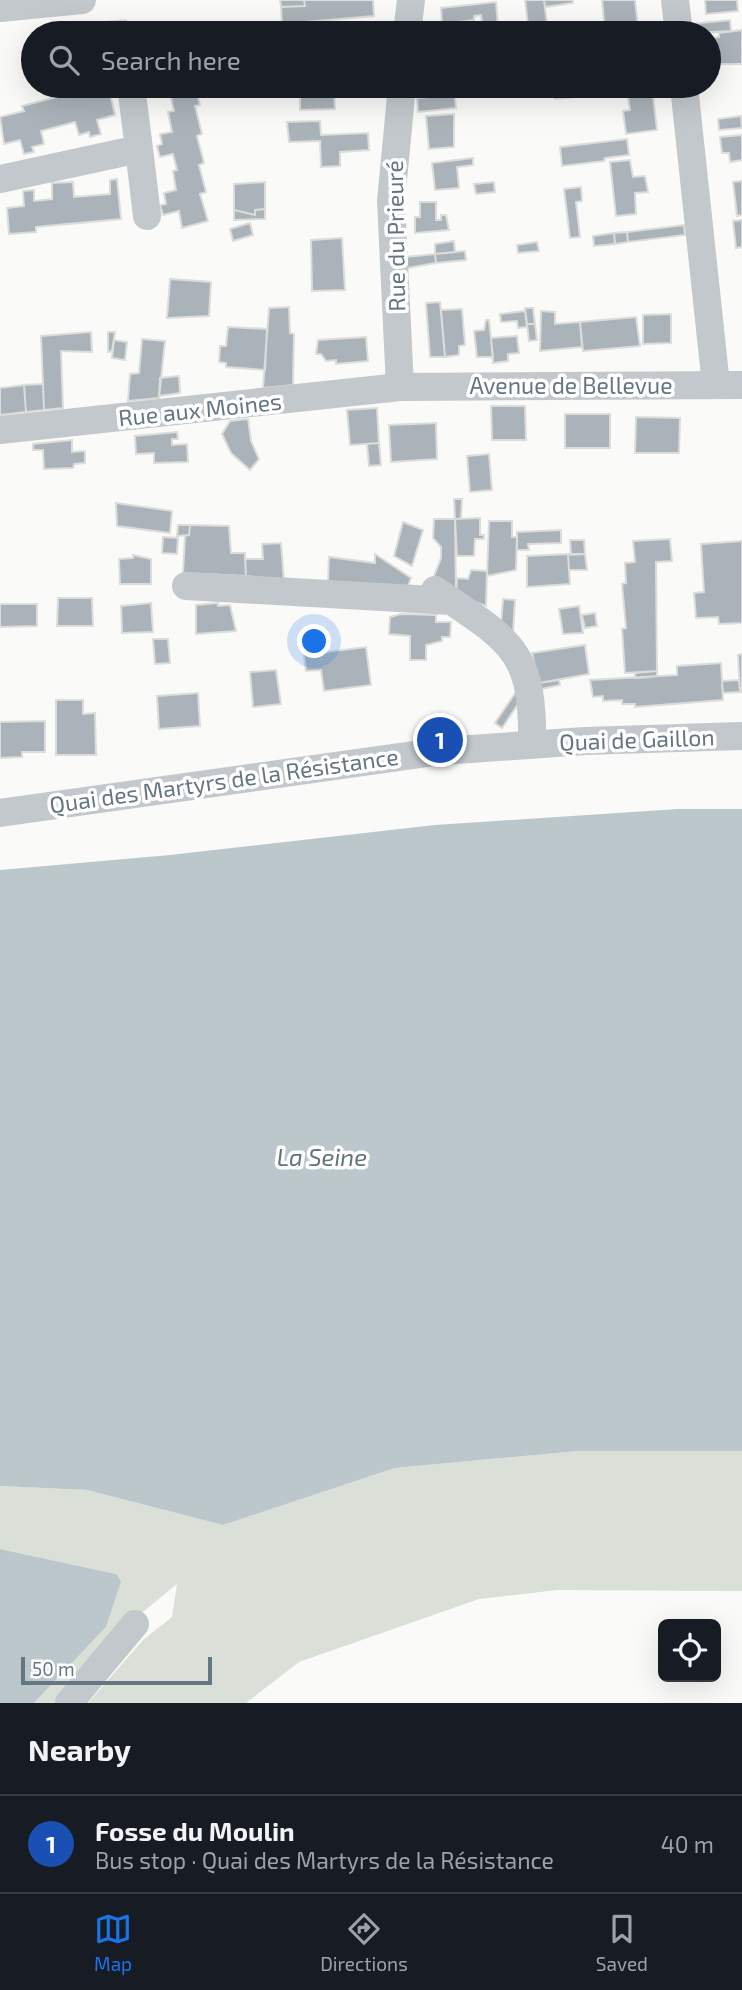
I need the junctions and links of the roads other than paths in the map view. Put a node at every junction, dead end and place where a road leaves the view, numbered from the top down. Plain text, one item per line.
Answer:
1 (82, 0) edge
2 (411, 0) edge
3 (675, 0) edge
4 (0, 8) edge
5 (408, 21) edge
6 (678, 21) edge
7 (133, 98) edge
8 (401, 98) edge
9 (686, 98) edge
10 (139, 149) junction
11 (0, 179) edge
12 (147, 216) dead end
13 (729, 385) edge
14 (400, 387) junction
15 (0, 430) edge
16 (186, 586) dead end
17 (742, 736) edge
18 (532, 744) junction
19 (0, 813) edge
20 (135, 1624) dead end
21 (69, 1703) edge

1 - 4 street
2 - 5 street
3 - 6 street
7 - 10 street
8 - 14 street, Rue du Prieuré
9 - 13 street
10 - 11 street
10 - 12 street
13 - 14 street, Avenue de Bellevue
14 - 15 street, Rue aux Moines
16 - 18 street
17 - 18 street, Quai de Gaillon
18 - 19 street, Quai des Martyrs de la Résistance
20 - 21 street

